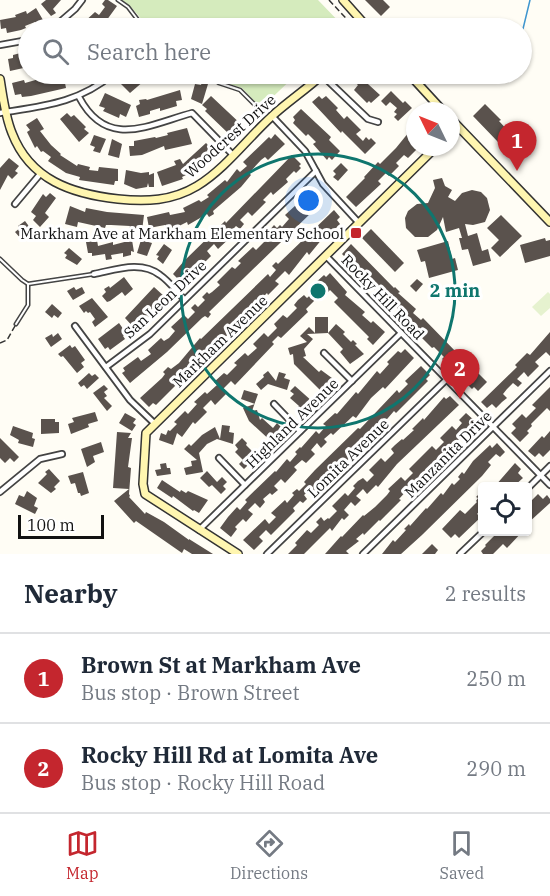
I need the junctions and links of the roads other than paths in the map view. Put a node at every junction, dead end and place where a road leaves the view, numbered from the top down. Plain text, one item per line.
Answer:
1 (82, 0) edge
2 (118, 0) edge
3 (343, 0) edge
4 (65, 18) edge
5 (136, 18) edge
6 (359, 18) edge
7 (18, 42) edge
8 (0, 45) edge
9 (0, 79) edge
10 (101, 84) edge
11 (219, 84) edge
12 (310, 84) edge
13 (333, 84) edge
14 (418, 84) edge
15 (79, 97) junction
16 (435, 102) edge
17 (3, 112) edge
18 (268, 115) junction
19 (378, 122) dead end
20 (460, 129) edge
21 (233, 155) junction
22 (427, 156) edge
23 (316, 171) junction
24 (41, 172) junction
25 (15, 204) dead end
26 (550, 222) edge
27 (359, 223) junction
28 (326, 255) junction
29 (0, 259) edge
30 (94, 274) joint
31 (28, 284) junction
32 (184, 299) junction
33 (16, 324) road end
34 (75, 326) dead end
35 (401, 333) junction
36 (324, 353) dead end
37 (106, 367) junction
38 (550, 371) edge
39 (447, 379) junction
40 (352, 381) junction
41 (274, 404) dead end
42 (154, 423) junction
43 (493, 426) junction
44 (300, 431) junction
45 (62, 454) dead end
46 (219, 458) dead end
47 (550, 466) edge
48 (541, 475) junction
49 (532, 484) edge
50 (245, 485) junction
51 (550, 485) edge
52 (0, 492) edge
53 (199, 530) junction
54 (478, 536) edge
55 (238, 554) edge
56 (267, 554) edge
57 (363, 554) edge
58 (460, 554) edge

1 - 4 street
2 - 5 lane
3 - 6 street
7 - 8 street
9 - 17 street, Woodcrest Drive
10 - 15 street
11 - 18 lane
12 - 18 street, Woodcrest Drive
13 - 19 street
14 - 16 street
15 - 17 street
15 - 21 street
17 - 24 street, Woodcrest Drive
18 - 21 street, Woodcrest Drive
18 - 23 street
20 - 26 street
21 - 24 street, Woodcrest Drive
22 - 27 street, Markham Avenue
23 - 27 street
23 - 32 street, San Leon Drive
24 - 25 street
27 - 28 street, Markham Avenue
28 - 35 street, Rocky Hill Road
28 - 42 street, Markham Avenue
29 - 31 lane
30 - 31 lane
30 - 32 street
31 - 33 lane
32 - 37 street, San Leon Drive
34 - 37 street
35 - 39 street, Rocky Hill Road
35 - 40 street, Highland Avenue
36 - 40 street
37 - 42 street
38 - 43 street, Manzanita Drive
39 - 43 street, Rocky Hill Road
39 - 56 street, Lomita Avenue
40 - 44 street, Highland Avenue
41 - 44 street
42 - 53 street, Markham Avenue
43 - 48 street, Rocky Hill Road
43 - 57 street, Manzanita Drive
44 - 50 street, Highland Avenue
45 - 52 street
46 - 50 street
47 - 48 street
48 - 49 street
48 - 51 street, Rocky Hill Road
50 - 53 street, Highland Avenue
53 - 55 street, Markham Avenue
54 - 58 street

